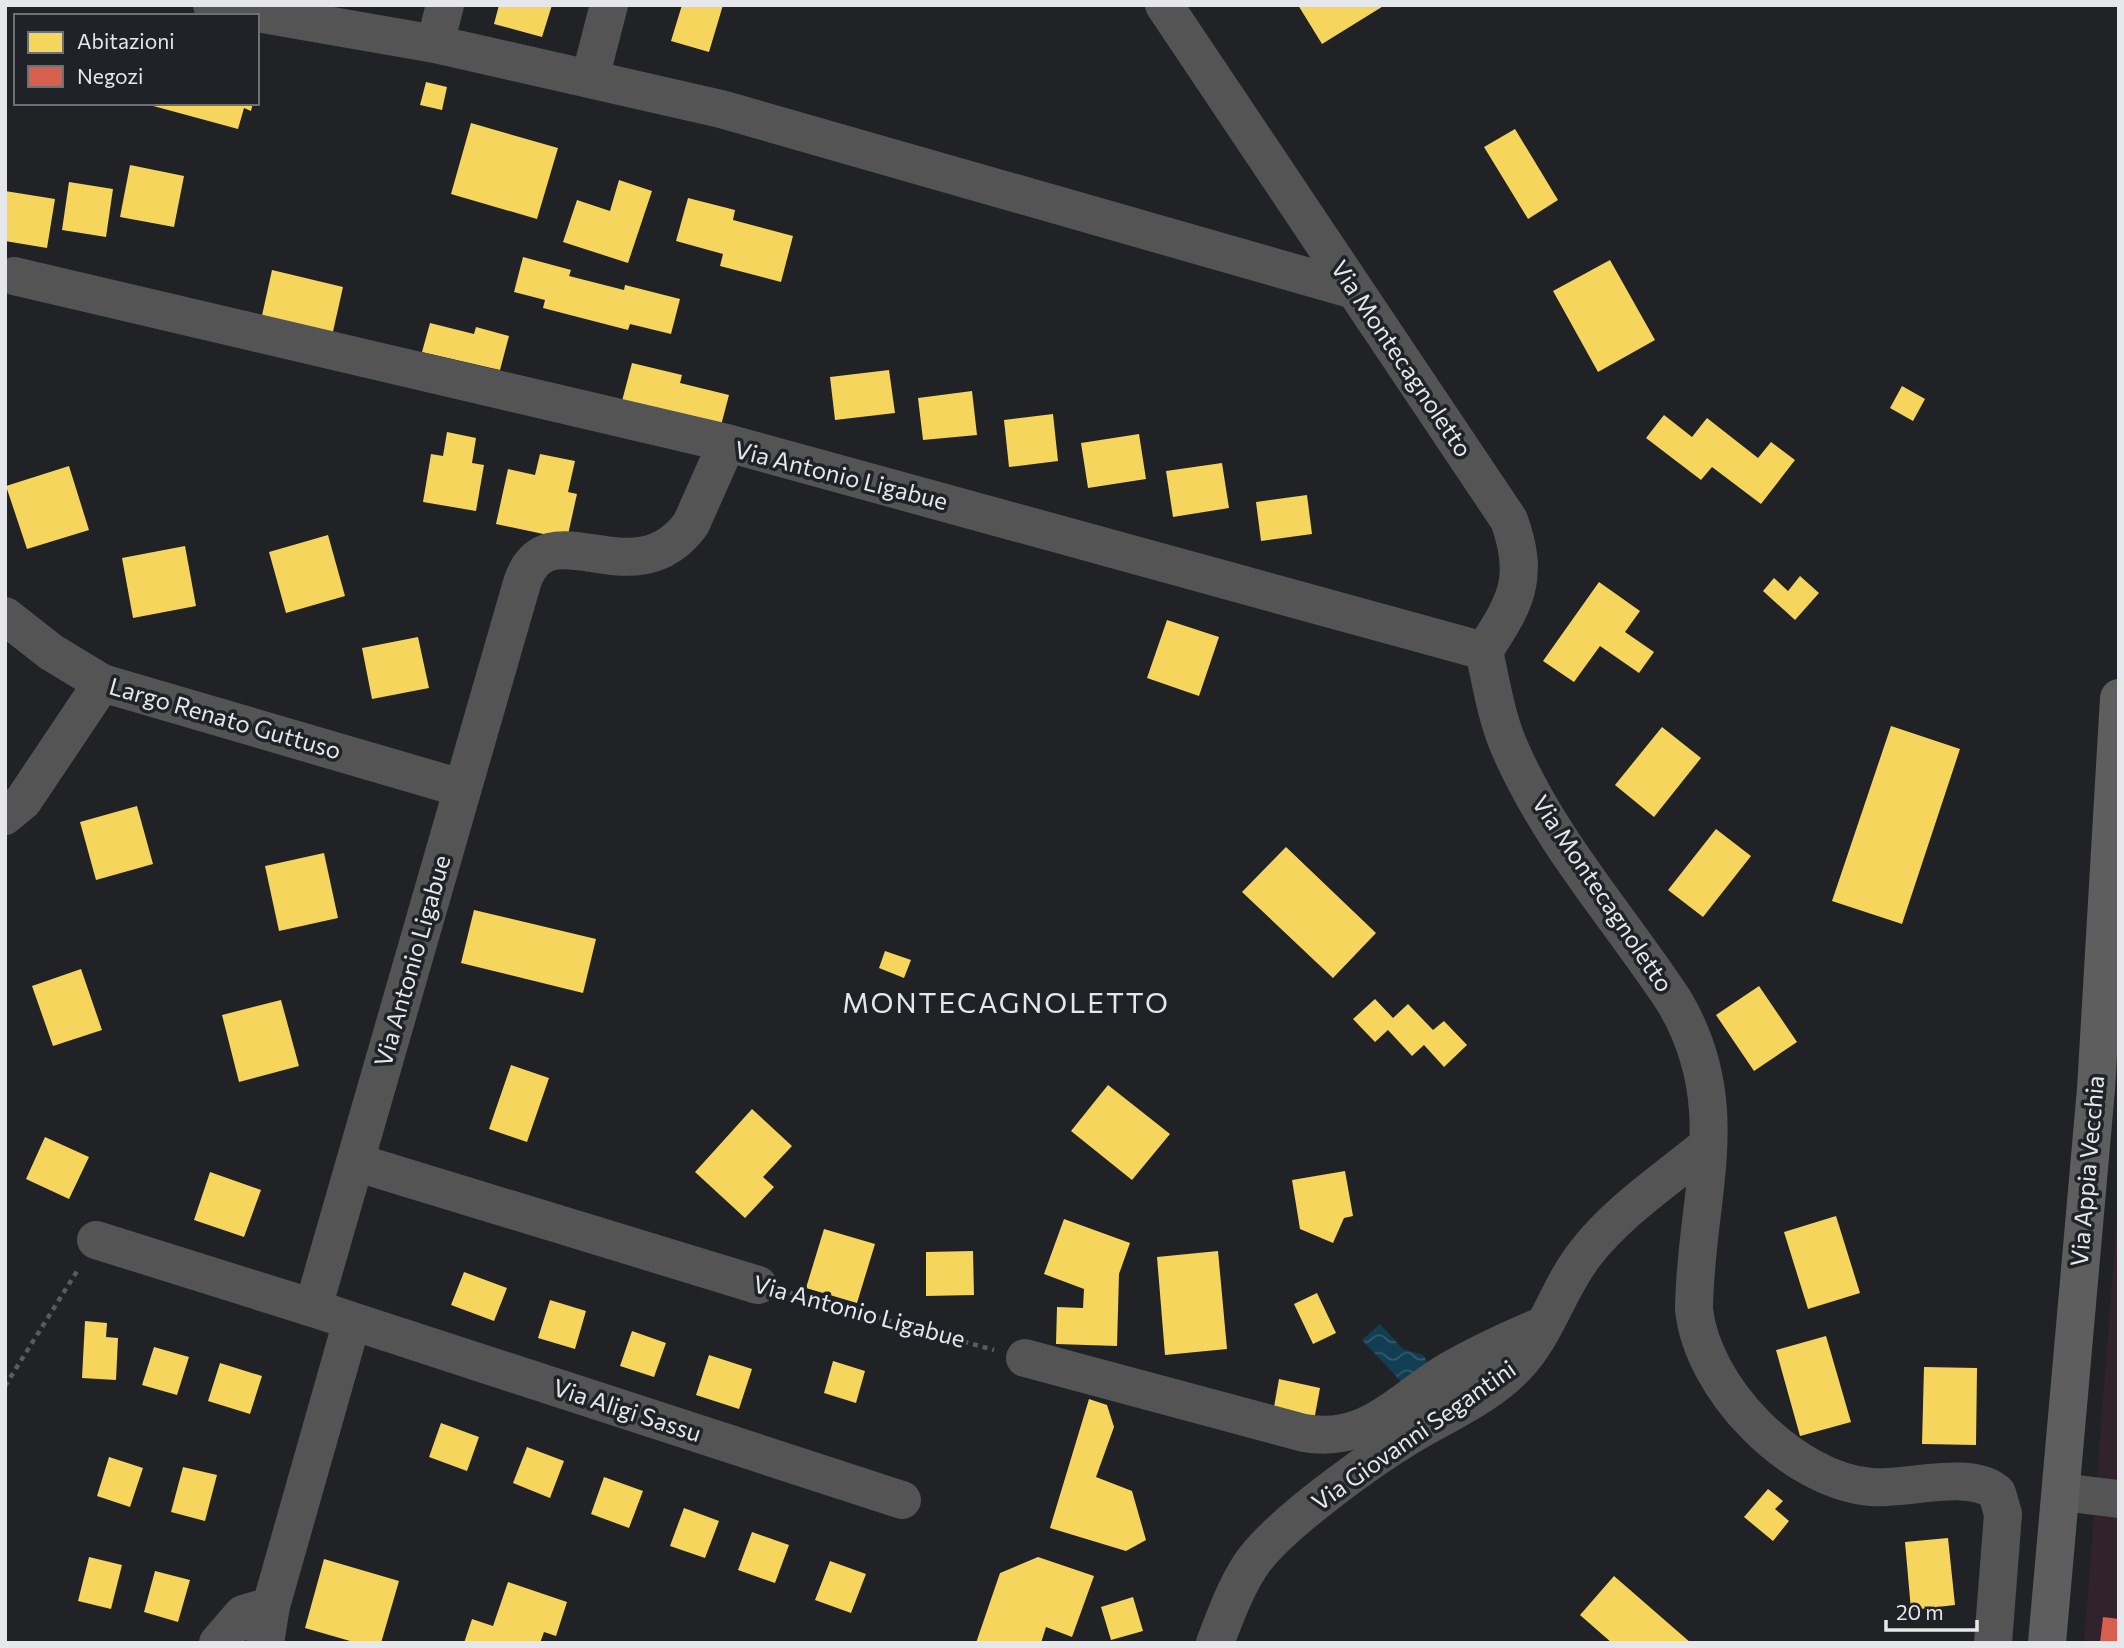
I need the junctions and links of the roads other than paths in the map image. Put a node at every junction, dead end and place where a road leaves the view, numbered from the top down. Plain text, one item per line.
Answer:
1 (212, 5) edge
2 (445, 5) edge
3 (609, 5) edge
4 (1164, 5) edge
5 (435, 44) junction
6 (590, 78) junction
7 (14, 276) dead end
8 (1354, 290) junction
9 (727, 443) junction
10 (5, 616) edge
11 (1484, 651) junction
12 (102, 683) junction
13 (2119, 698) edge
14 (461, 788) junction
15 (5, 816) edge
16 (1708, 1145) junction
17 (355, 1163) junction
18 (96, 1240) road end
19 (758, 1285) road end
20 (313, 1308) junction
21 (352, 1321) junction
22 (1544, 1325) junction
23 (1025, 1358) road end
24 (2061, 1492) junction
25 (2119, 1499) edge
26 (902, 1500) dead end
27 (271, 1606) junction
28 (218, 1643) edge
29 (265, 1643) edge
30 (1215, 1643) edge
31 (1993, 1643) edge
32 (2047, 1643) edge

1 - 5 street
2 - 5 street
3 - 6 street
4 - 8 street, Via Montecagnoletto
5 - 6 street
6 - 8 street
7 - 9 street
8 - 11 street, Via Montecagnoletto
9 - 11 street, Via Antonio Ligabue
9 - 14 street, Via Antonio Ligabue
10 - 12 street, Largo Renato Guttuso
11 - 16 street, Via Montecagnoletto
12 - 14 street, Largo Renato Guttuso
12 - 15 street
13 - 24 main road, Via Appia Vecchia
14 - 17 street, Via Antonio Ligabue
16 - 22 street, Via Giovanni Segantini
16 - 31 street, Via Montecagnoletto
17 - 19 street, Via Antonio Ligabue
17 - 20 street
18 - 20 street, Via Aligi Sassu
20 - 21 street, Via Aligi Sassu
21 - 26 street, Via Aligi Sassu
21 - 27 street
22 - 23 street
22 - 30 street, Via Giovanni Segantini
24 - 25 street
24 - 32 main road, Via Appia Vecchia
27 - 28 street
27 - 29 street

